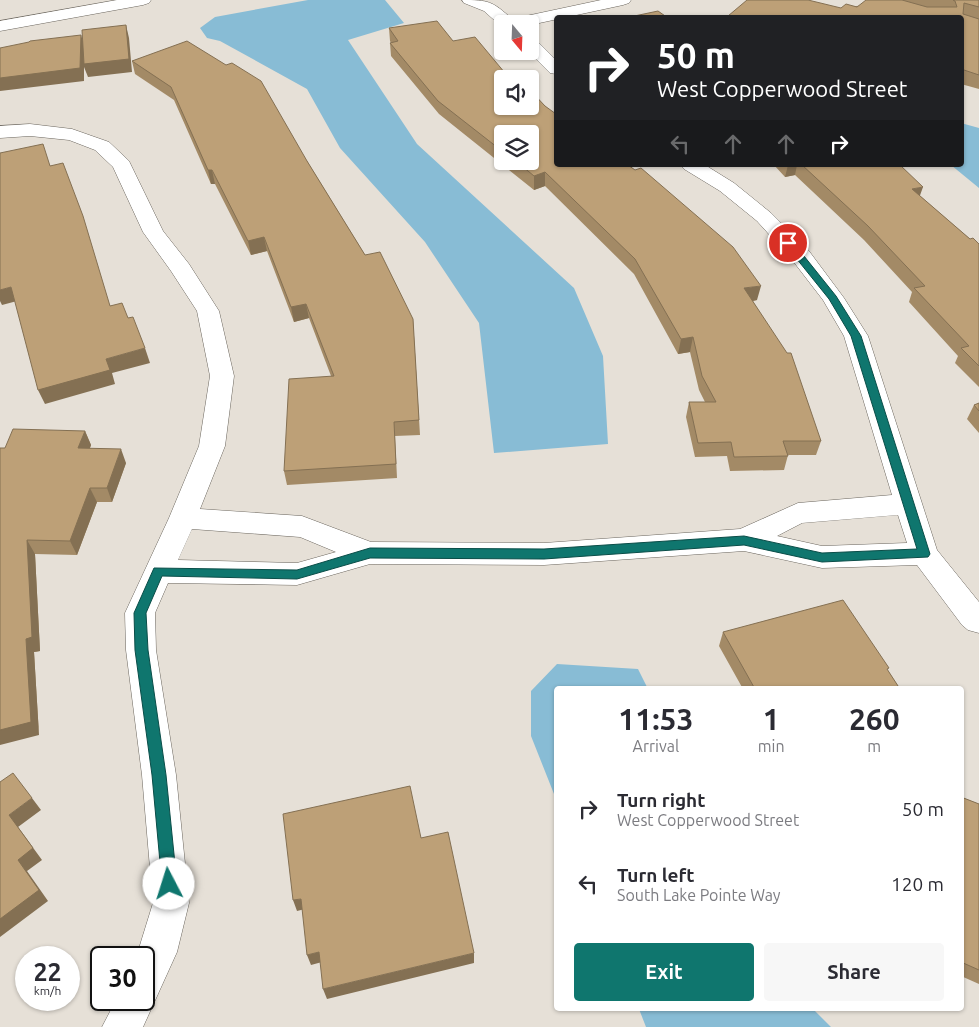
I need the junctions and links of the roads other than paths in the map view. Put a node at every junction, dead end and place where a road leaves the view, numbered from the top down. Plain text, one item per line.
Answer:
1 (143, 0) edge
2 (470, 0) edge
3 (623, 0) edge
4 (491, 4) edge
5 (501, 15) edge
6 (539, 18) edge
7 (0, 26) edge
8 (539, 53) edge
9 (554, 67) edge
10 (0, 132) edge
11 (694, 167) edge
12 (907, 504) junction
13 (183, 518) junction
14 (744, 540) junction
15 (370, 553) junction
16 (924, 554) junction
17 (158, 571) junction
18 (979, 621) edge
19 (155, 959) edge
20 (131, 1011) edge
21 (122, 1027) edge

1 - 7 street
2 - 4 street
3 - 6 street
4 - 5 street
8 - 9 street
10 - 13 street
11 - 12 street
12 - 14 street
12 - 16 street
13 - 15 street
13 - 17 street
14 - 15 street
14 - 16 street
15 - 17 street
16 - 18 street
17 - 19 street
20 - 21 street

